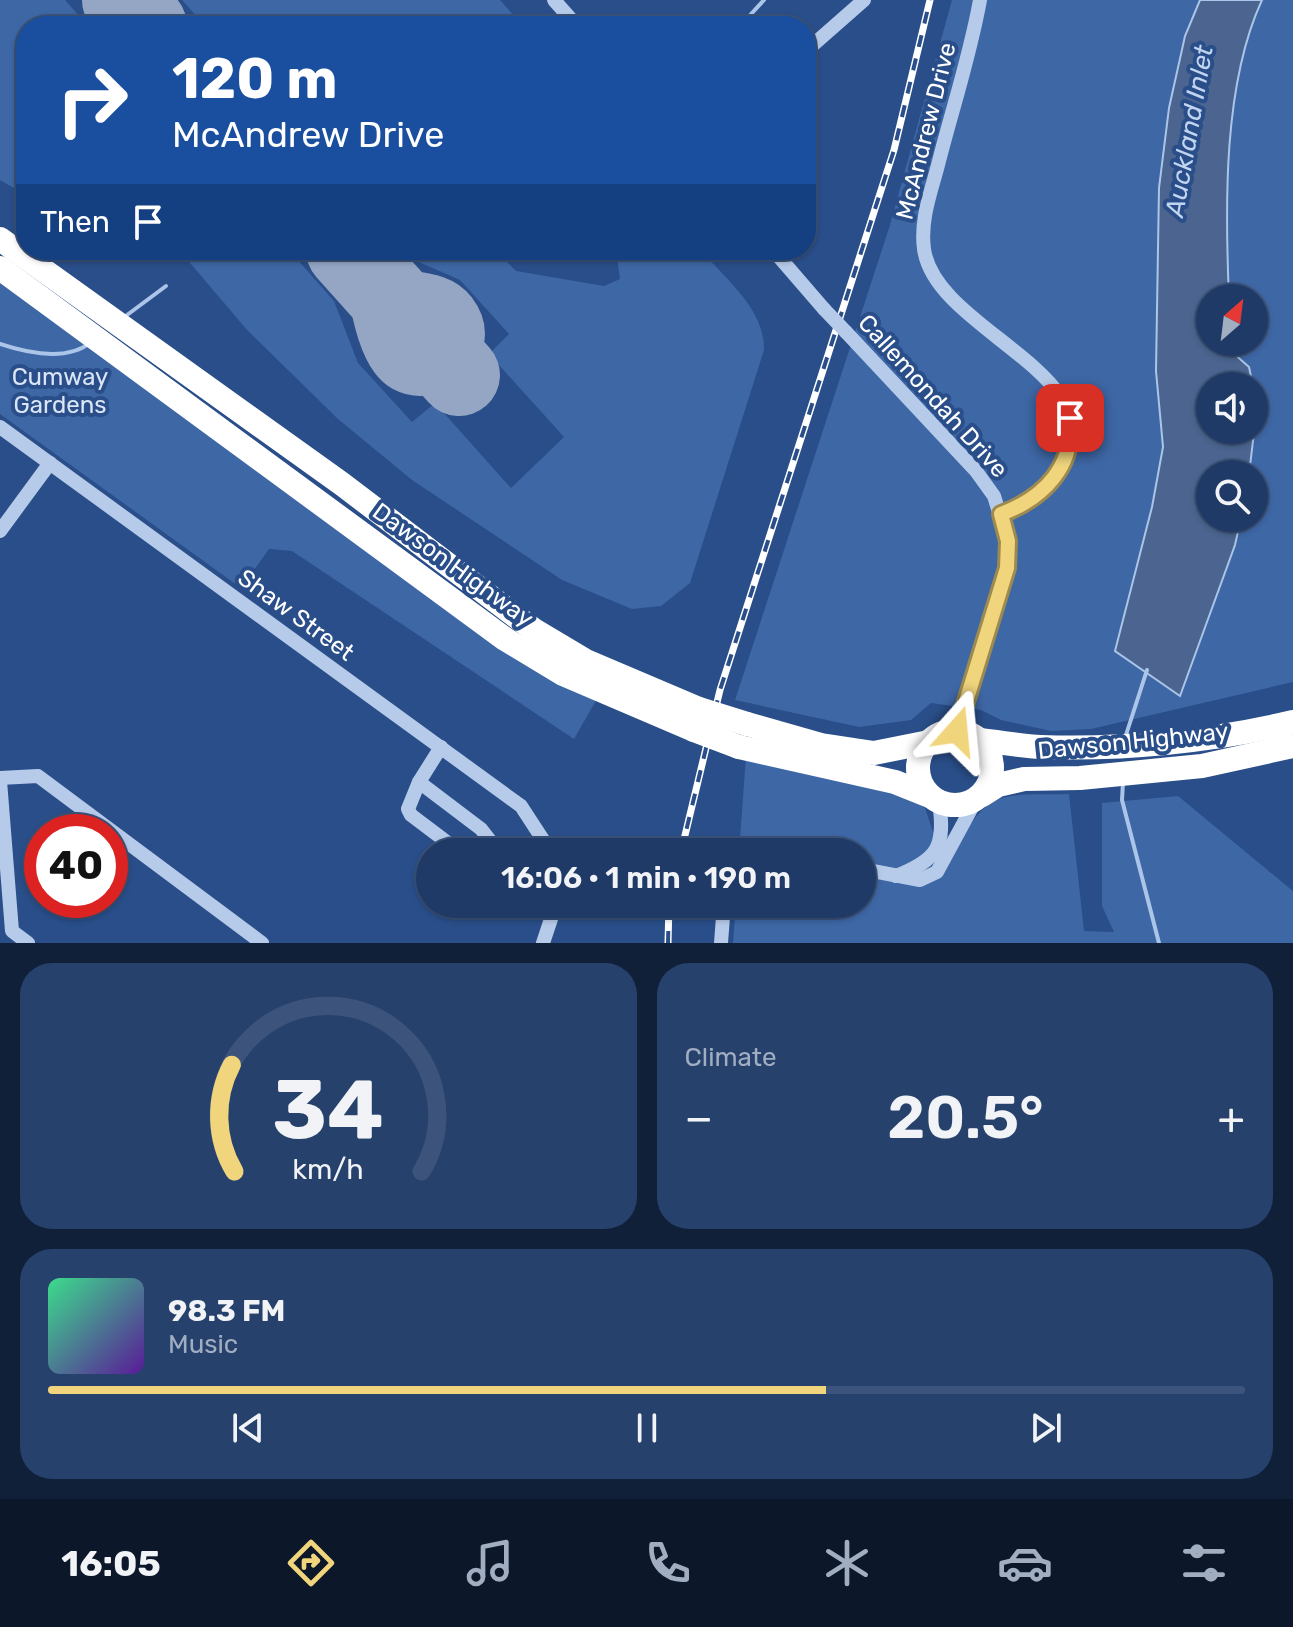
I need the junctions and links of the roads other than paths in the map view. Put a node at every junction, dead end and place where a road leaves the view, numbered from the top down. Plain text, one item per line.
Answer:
1 (554, 0) edge
2 (864, 0) edge
3 (980, 0) edge
4 (568, 16) edge
5 (816, 42) edge
6 (29, 260) edge
7 (782, 260) edge
8 (0, 268) edge
9 (0, 427) edge
10 (50, 463) junction
11 (1001, 514) junction
12 (0, 531) edge
13 (697, 720) junction
14 (1293, 722) edge
15 (968, 735) junction
16 (929, 742) junction
17 (1293, 746) edge
18 (441, 747) junction
19 (0, 780) edge
20 (419, 782) junction
21 (979, 798) junction
22 (934, 799) junction
23 (442, 838) edge
24 (488, 838) edge
25 (542, 838) edge
26 (876, 872) edge
27 (896, 877) junction
28 (723, 918) edge
29 (28, 943) edge
30 (262, 943) edge
31 (721, 943) edge

1 - 4 street
2 - 5 street
3 - 11 street, McAndrew Drive
6 - 13 highway, Dawson Highway
7 - 11 street, Callemondah Drive, bridge
8 - 13 highway, Dawson Highway
9 - 10 street, Shaw Street
10 - 12 street
10 - 18 street, Shaw Street
11 - 15 street, Callemondah Drive
13 - 16 highway, Dawson Highway, bridge
13 - 22 highway, Dawson Highway, bridge
14 - 15 highway, Dawson Highway
15 - 16 highway
15 - 21 highway
16 - 22 highway
17 - 21 highway, Dawson Highway
18 - 20 street
18 - 25 street, Shaw Street
19 - 29 street
19 - 30 street
20 - 23 street
20 - 24 street
21 - 22 highway
21 - 27 street
22 - 27 street
26 - 27 street
28 - 31 street

